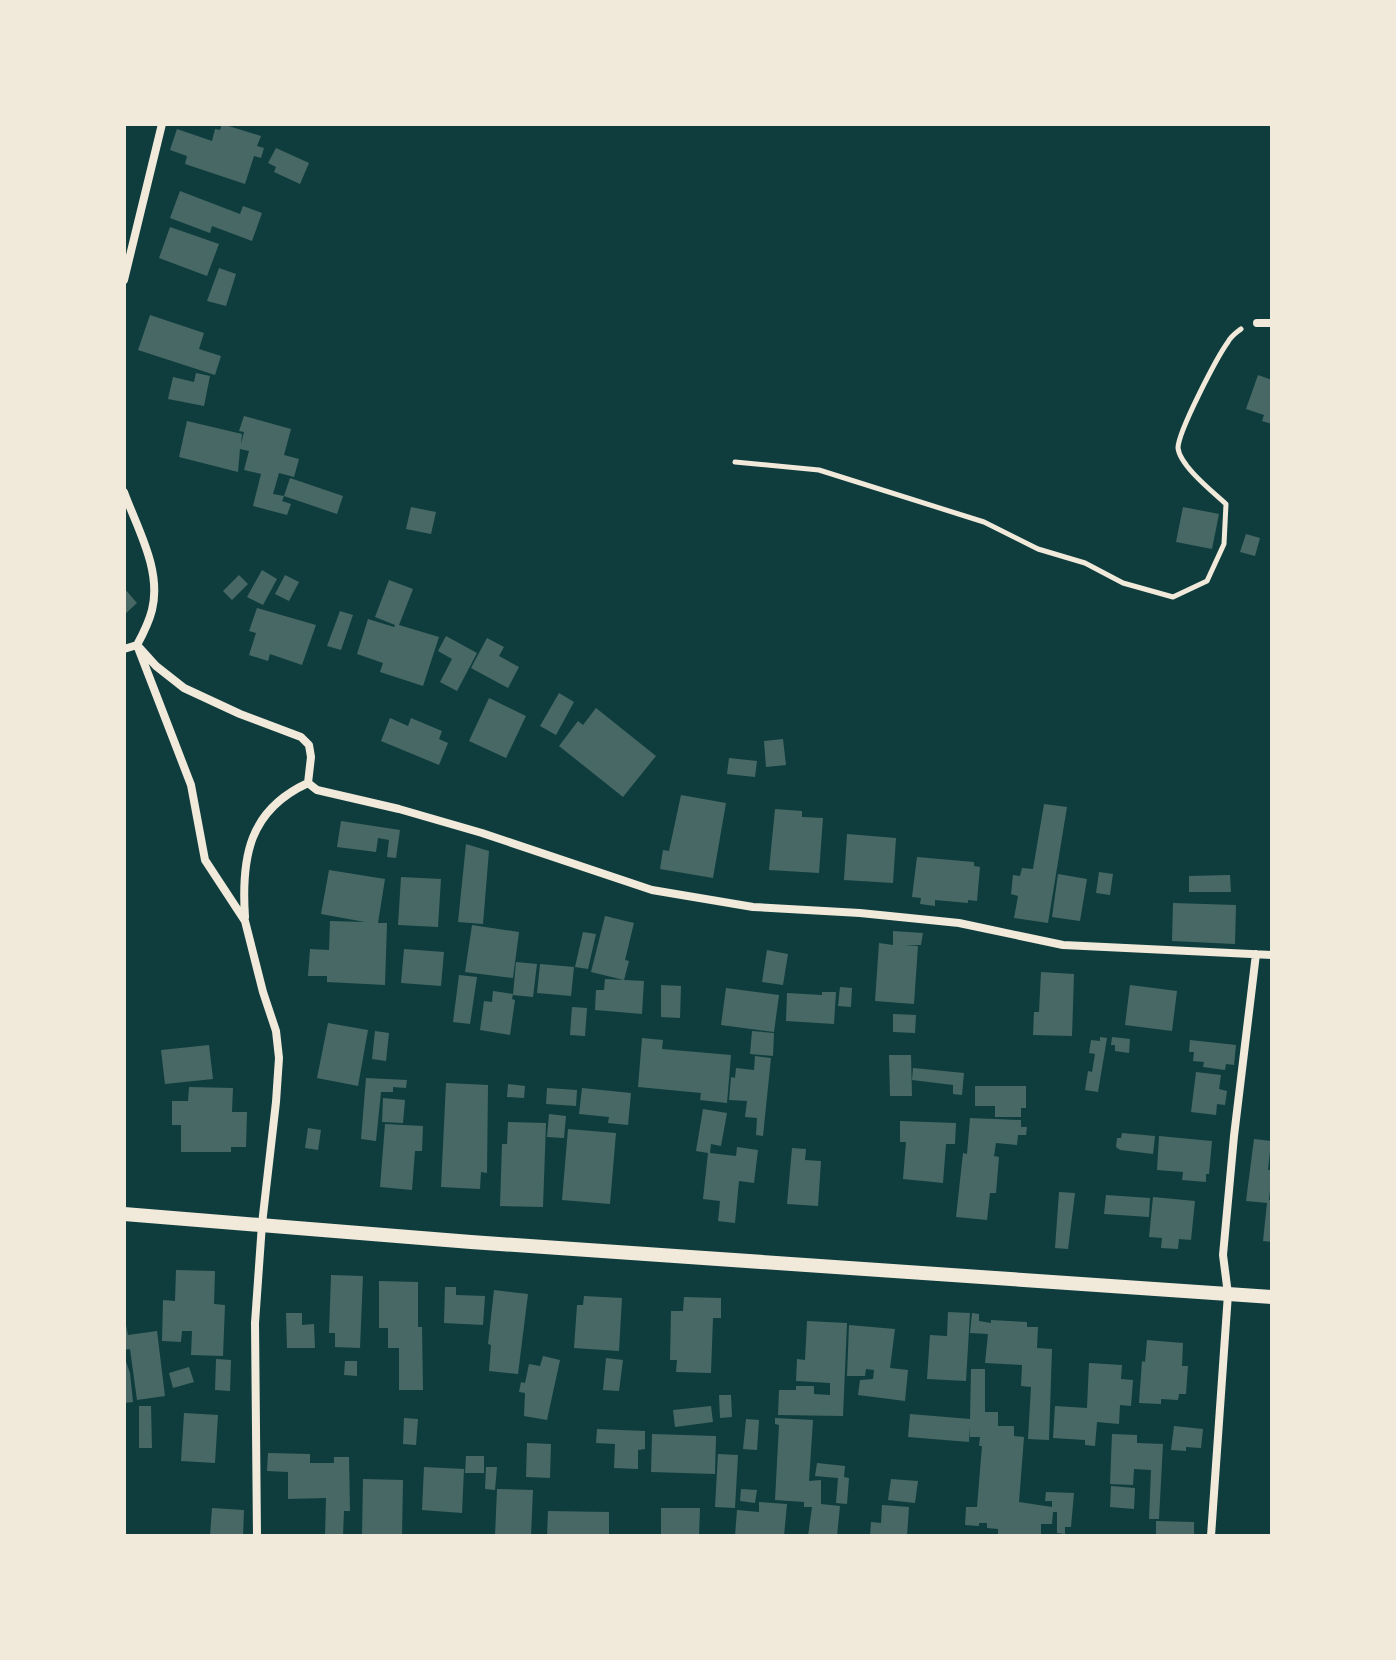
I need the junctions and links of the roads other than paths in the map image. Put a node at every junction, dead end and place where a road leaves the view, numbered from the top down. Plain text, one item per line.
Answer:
1 (162, 124) edge
2 (124, 280) edge
3 (1257, 323) road end
4 (1272, 323) edge
5 (124, 492) edge
6 (137, 645) junction
7 (124, 649) edge
8 (308, 783) junction
9 (245, 921) junction
10 (1256, 954) junction
11 (1272, 955) edge
12 (124, 1214) edge
13 (262, 1224) junction
14 (1228, 1294) junction
15 (1272, 1297) edge
16 (257, 1536) edge
17 (1211, 1536) edge

1 - 2 street
3 - 4 street
5 - 6 street
6 - 7 street
6 - 8 street
6 - 9 street
8 - 9 street
8 - 10 street
9 - 13 street
10 - 11 street
10 - 14 street
12 - 13 street
13 - 14 street
13 - 16 street
14 - 15 street
14 - 17 street

